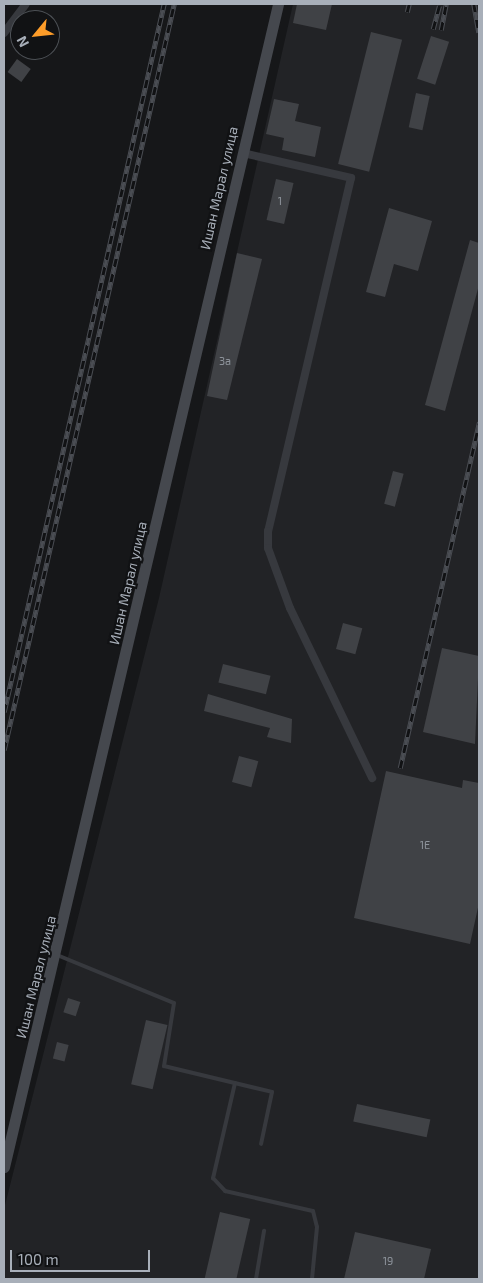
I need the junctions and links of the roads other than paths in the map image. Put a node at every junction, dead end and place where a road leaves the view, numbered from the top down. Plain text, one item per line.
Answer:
1 (26, 4) edge
2 (278, 4) edge
3 (4, 33) edge
4 (243, 153) junction
5 (372, 778) dead end
6 (57, 955) junction
7 (235, 1083) junction
8 (261, 1144) dead end
9 (4, 1167) edge
10 (264, 1231) dead end
11 (256, 1279) edge
12 (312, 1279) edge

1 - 3 street
2 - 4 main road, Ишан Марал улица
4 - 5 street
4 - 6 main road, Ишан Марал улица
6 - 7 lane
6 - 9 main road, Ишан Марал улица
7 - 8 lane
7 - 12 lane
10 - 11 lane

